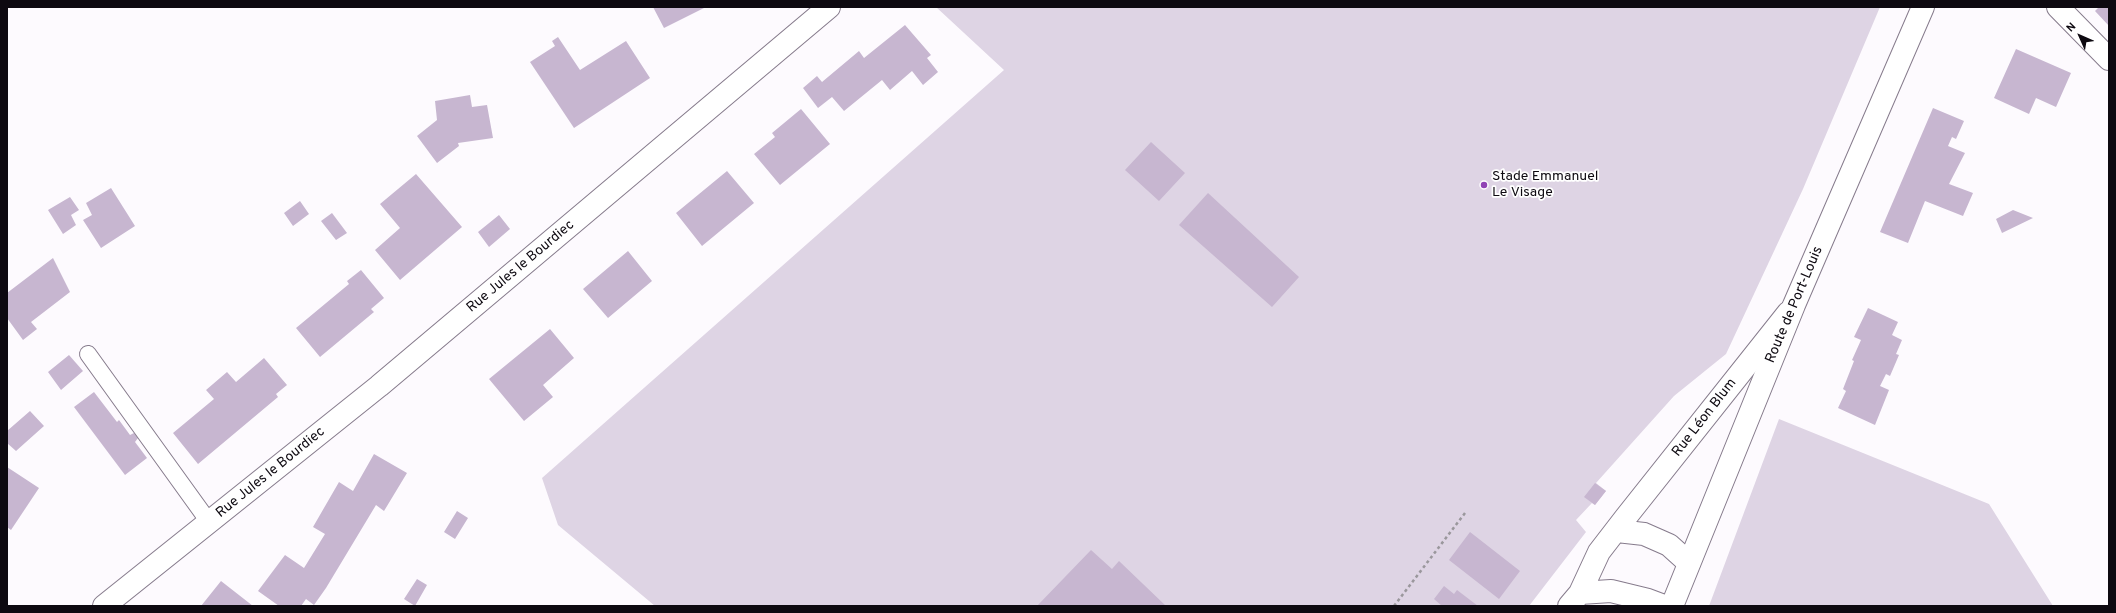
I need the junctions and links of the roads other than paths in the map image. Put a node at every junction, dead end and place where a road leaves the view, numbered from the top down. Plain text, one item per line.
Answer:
1 (829, 7) edge
2 (1923, 7) edge
3 (2058, 7) edge
4 (2109, 59) edge
5 (1794, 305) junction
6 (88, 354) dead end
7 (209, 522) junction
8 (1617, 531) junction
9 (1689, 563) junction
10 (1574, 600) edge
11 (104, 606) edge
12 (1664, 606) edge
13 (1672, 606) edge

1 - 7 street, Rue Jules le Bourdiec
2 - 5 street, Route de Port-Louis
3 - 4 street
5 - 8 street, Rue Léon Blum
5 - 9 street, Route de Port-Louis
6 - 7 lane, Rue Jules le Bourdiec
7 - 11 street, Rue Jules le Bourdiec
8 - 9 street
8 - 10 street, Rue Léon Blum
9 - 13 street, Route de Port-Louis
10 - 12 street, Rue Léon Blum

